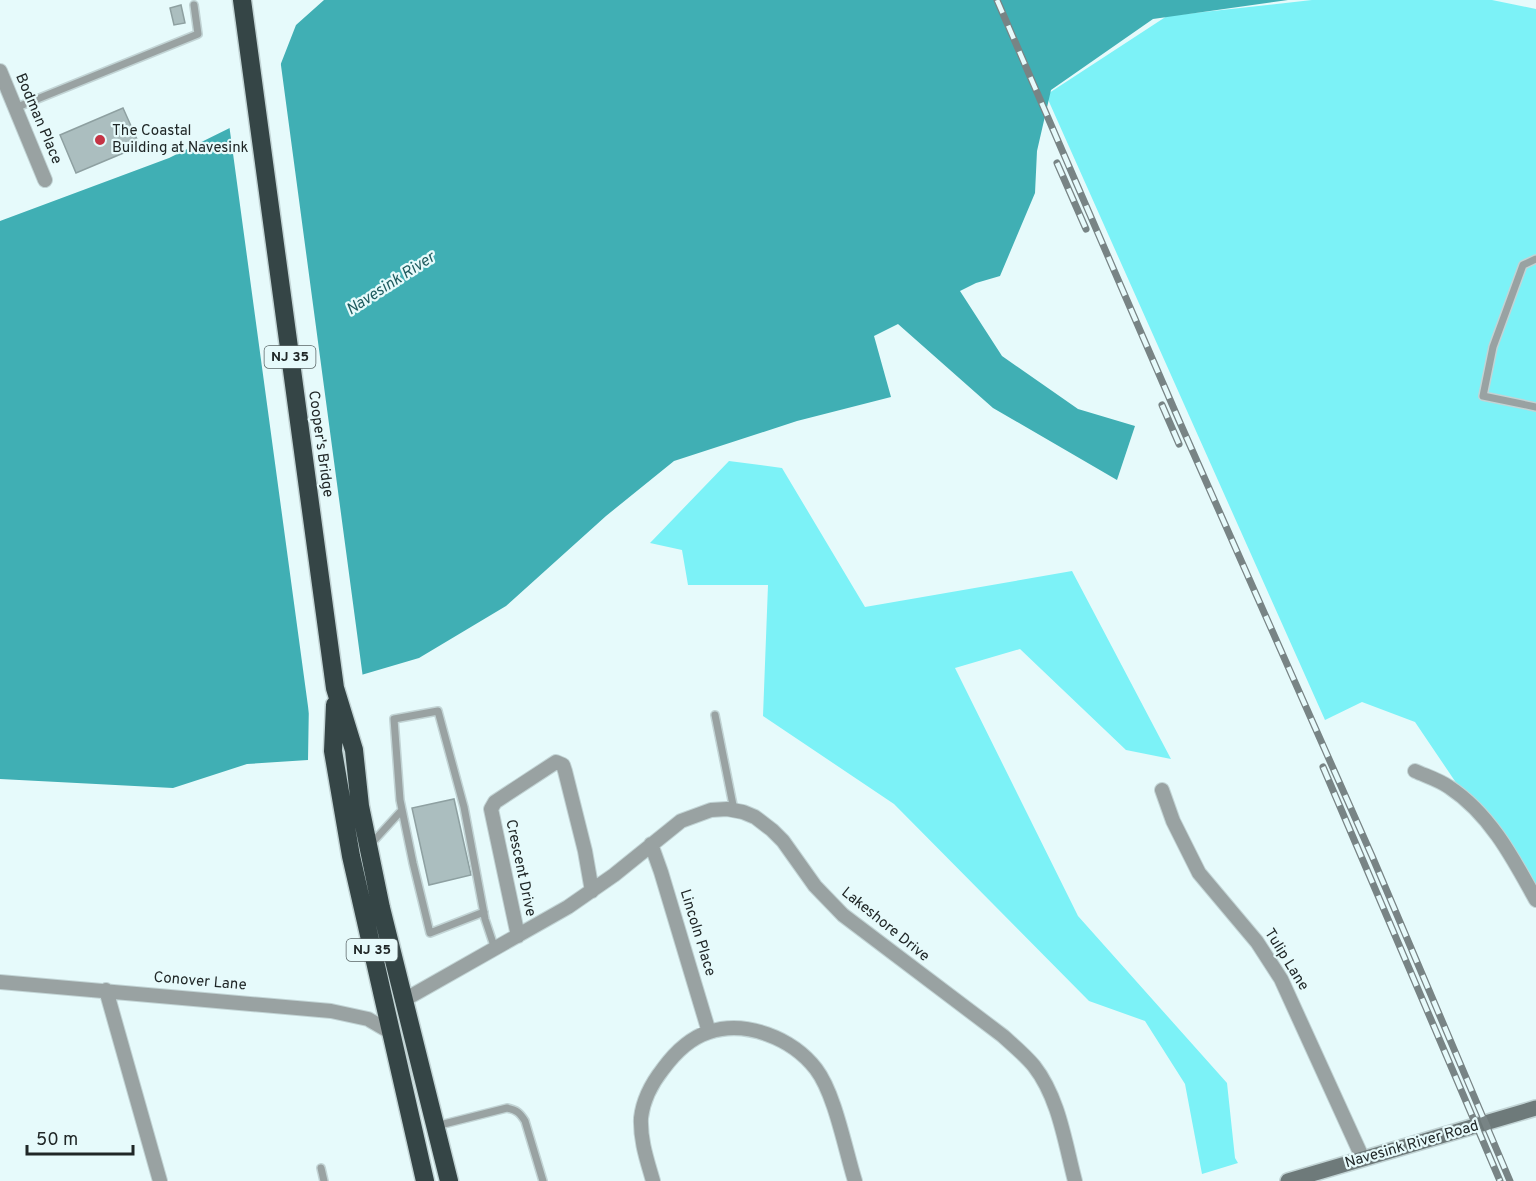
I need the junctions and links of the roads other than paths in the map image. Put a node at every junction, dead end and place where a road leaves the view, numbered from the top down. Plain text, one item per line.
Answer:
1 (242, 0) edge
2 (194, 6) dead end
3 (0, 71) edge
4 (15, 108) junction
5 (45, 180) dead end
6 (1536, 259) edge
7 (1536, 408) edge
8 (335, 688) junction
9 (715, 715) dead end
10 (1415, 771) dead end
11 (1162, 790) dead end
12 (402, 810) junction
13 (734, 810) junction
14 (651, 844) junction
15 (368, 848) junction
16 (592, 891) junction
17 (1536, 900) edge
18 (484, 912) junction
19 (518, 936) junction
20 (495, 949) junction
21 (0, 982) edge
22 (106, 990) junction
23 (404, 1000) junction
24 (392, 1032) junction
25 (709, 1032) junction
26 (1536, 1108) edge
27 (436, 1126) junction
28 (1363, 1159) junction
29 (321, 1168) dead end
30 (160, 1181) edge
31 (324, 1181) edge
32 (423, 1181) edge
33 (449, 1181) edge
34 (543, 1181) edge
35 (653, 1181) edge
36 (855, 1181) edge
37 (1075, 1181) edge
38 (1288, 1181) edge

1 - 8 highway, Cooper's Bridge / NJ 35
2 - 4 lane
3 - 4 street, Bodman Place
4 - 5 street, Bodman Place
6 - 7 lane
8 - 15 highway, NJ 35
8 - 24 highway, NJ 35
9 - 13 lane
10 - 17 street
11 - 28 street, Tulip Lane
12 - 15 lane
12 - 18 lane
12 - 18 lane
13 - 14 street, Lakeshore Drive
13 - 37 street, Lakeshore Drive
14 - 16 street, Lakeshore Drive
14 - 25 street, Lincoln Place
15 - 23 highway, NJ 35
16 - 19 street, Lakeshore Drive
16 - 19 street, Crescent Drive
18 - 20 lane
19 - 20 street, Lakeshore Drive
20 - 23 street, Lakeshore Drive
21 - 22 street, Conover Lane
22 - 24 street, Conover Lane
22 - 30 street
23 - 27 highway, NJ 35
24 - 32 highway, NJ 35
25 - 35 street
25 - 36 street
26 - 28 main road, Navesink River Road
27 - 33 highway, NJ 35
27 - 34 lane
28 - 38 main road, Navesink River Road
29 - 31 lane

